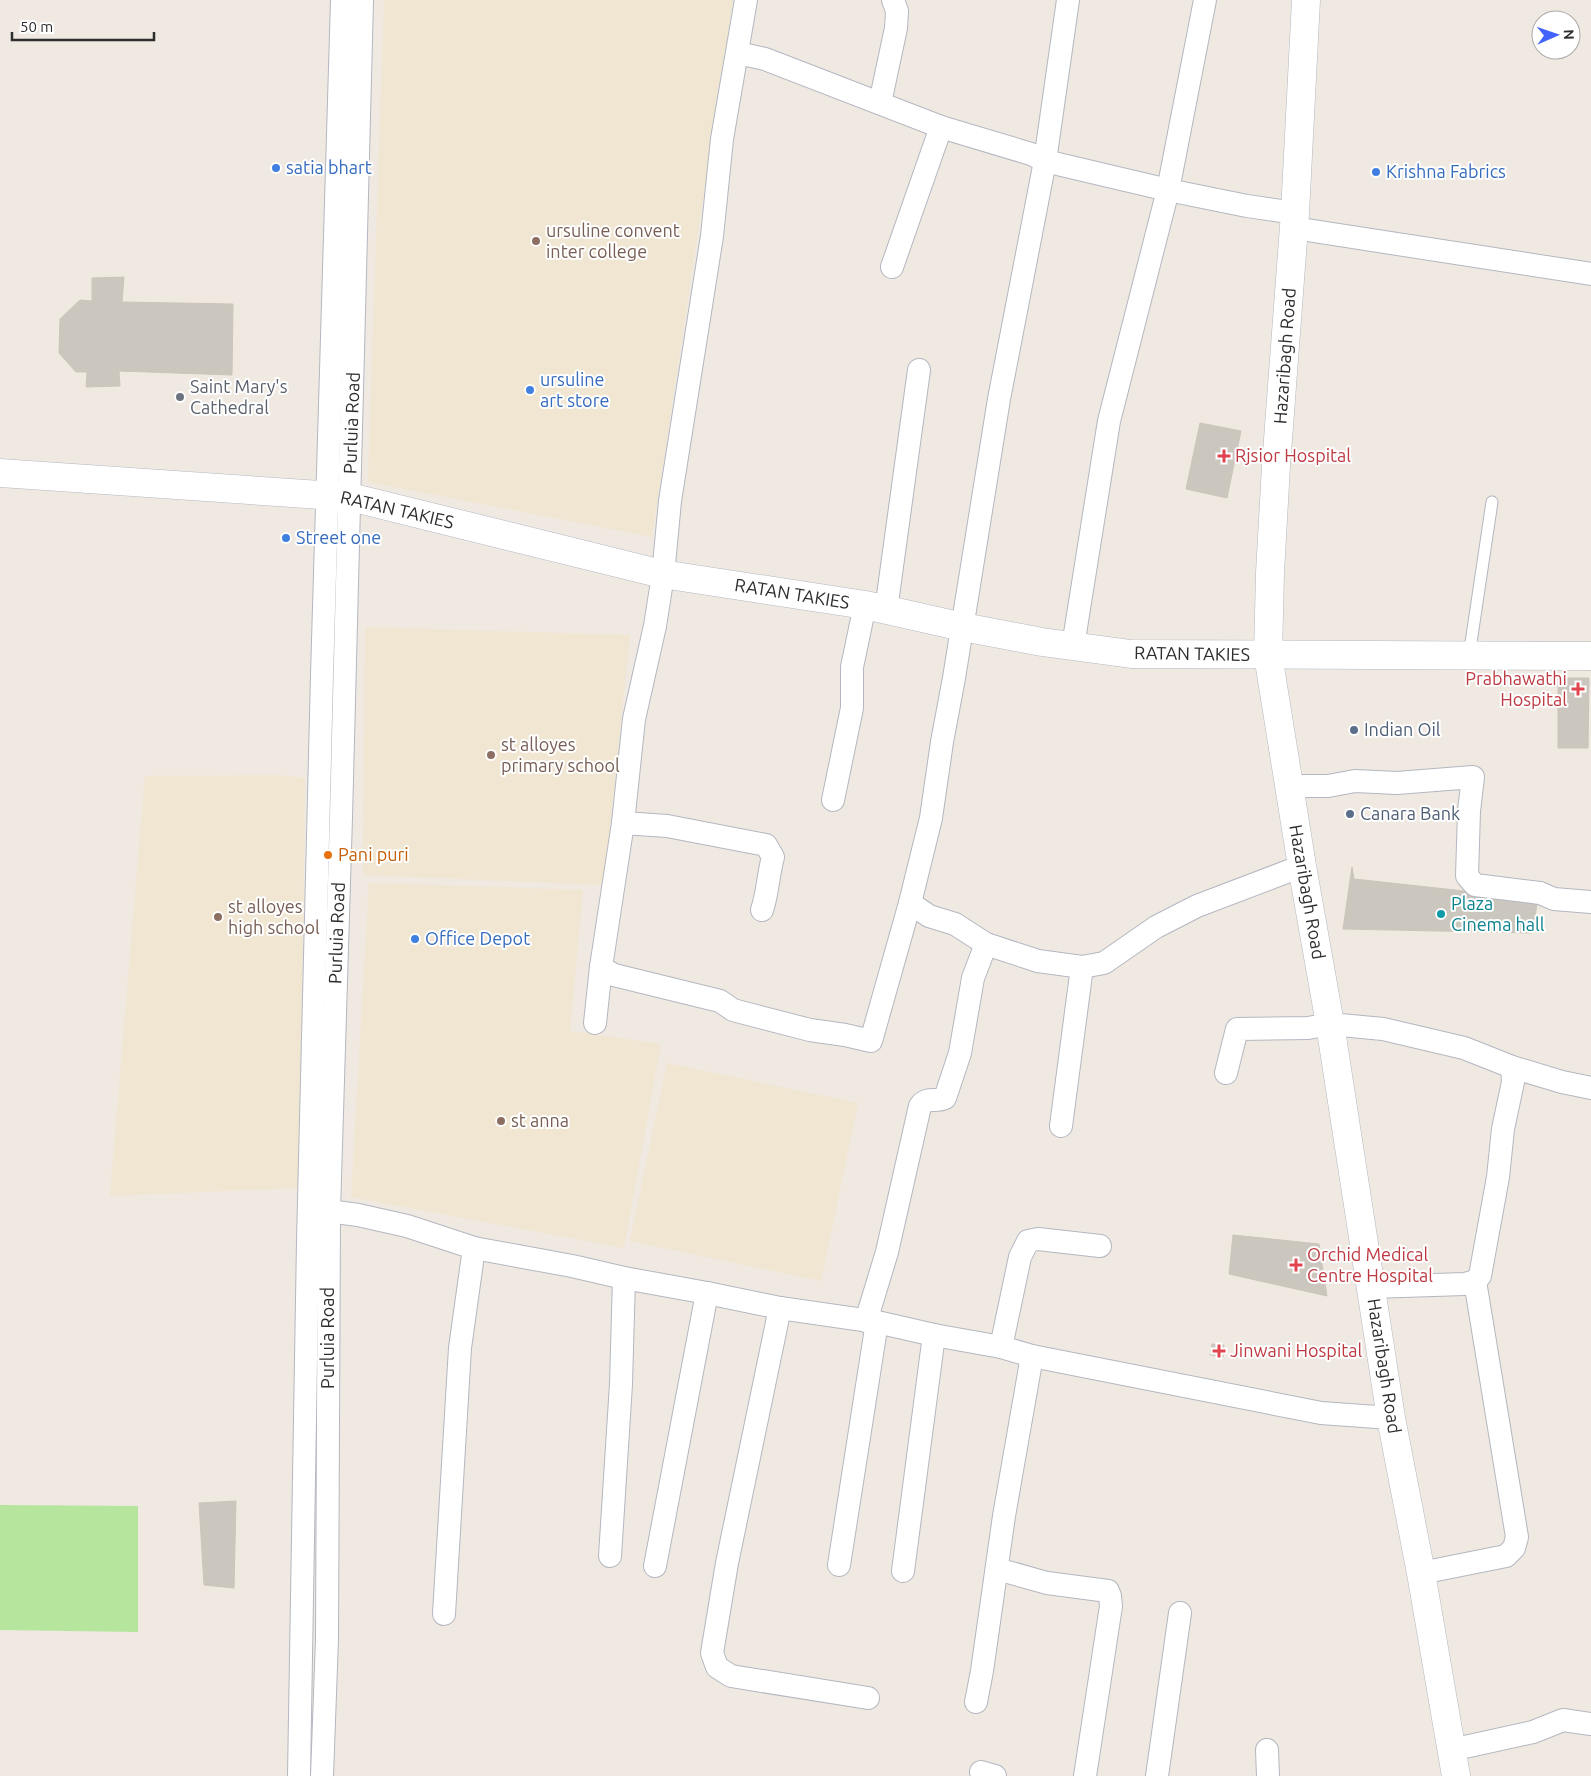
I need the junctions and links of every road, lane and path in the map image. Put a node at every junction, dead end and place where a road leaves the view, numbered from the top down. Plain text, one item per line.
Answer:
1 (342, 0) edge
2 (362, 0) edge
3 (746, 0) edge
4 (893, 0) edge
5 (1068, 0) edge
6 (1205, 0) edge
7 (1306, 0) edge
8 (738, 53) junction
9 (880, 103) junction
10 (941, 127) junction
11 (1045, 161) junction
12 (1168, 190) junction
13 (1295, 220) junction
14 (892, 267) dead end
15 (1591, 274) edge
16 (919, 370) dead end
17 (0, 473) edge
18 (339, 496) junction
19 (1492, 502) dead end
20 (662, 574) junction
21 (875, 607) junction
22 (963, 627) junction
23 (1074, 646) junction
24 (1268, 656) junction
25 (1469, 656) junction
26 (1591, 656) edge
27 (1290, 786) junction
28 (833, 800) dead end
29 (623, 823) junction
30 (1302, 866) junction
31 (1591, 902) edge
32 (910, 903) junction
33 (762, 910) dead end
34 (986, 944) junction
35 (601, 967) junction
36 (1082, 967) junction
37 (595, 1024) dead end
38 (1330, 1024) junction
39 (1512, 1067) junction
40 (1226, 1073) dead end
41 (1591, 1088) edge
42 (1061, 1126) dead end
43 (319, 1210) junction
44 (1100, 1246) dead end
45 (474, 1248) junction
46 (624, 1278) junction
47 (1475, 1281) junction
48 (1371, 1287) junction
49 (706, 1293) junction
50 (780, 1308) junction
51 (871, 1322) junction
52 (934, 1336) junction
53 (1001, 1347) junction
54 (1032, 1356) junction
55 (1391, 1418) junction
56 (610, 1556) dead end
57 (838, 1565) dead end
58 (655, 1566) dead end
59 (997, 1569) junction
60 (903, 1571) dead end
61 (1421, 1573) junction
62 (1180, 1613) dead end
63 (444, 1614) dead end
64 (868, 1698) dead end
65 (976, 1702) dead end
66 (1591, 1724) edge
67 (1267, 1750) dead end
68 (1450, 1750) junction
69 (299, 1776) edge
70 (322, 1776) edge
71 (1085, 1776) edge
72 (1157, 1776) edge
73 (1268, 1776) edge
74 (1456, 1776) edge

1 - 18 street, Purluia Road
2 - 18 street, Purluia Road
3 - 8 street
4 - 9 street
5 - 11 street
6 - 12 street
7 - 13 main road, Hazaribagh Road
8 - 9 street
8 - 20 street
9 - 10 street
10 - 11 street
10 - 14 street
11 - 12 street
11 - 22 street
12 - 13 street
12 - 23 street
13 - 15 street
13 - 24 main road, Hazaribagh Road
16 - 21 street
17 - 18 main road, RATAN TAKIES
18 - 20 main road, RATAN TAKIES
18 - 43 street, Purluia Road
19 - 25 lane
20 - 21 main road, RATAN TAKIES
20 - 29 street
21 - 22 main road, RATAN TAKIES
21 - 28 street
22 - 23 main road, RATAN TAKIES
22 - 32 street
23 - 24 main road, RATAN TAKIES
24 - 25 main road, RATAN TAKIES
24 - 27 main road, Hazaribagh Road
25 - 26 main road, RATAN TAKIES
27 - 30 main road, Hazaribagh Road
27 - 31 street
29 - 33 street
29 - 35 street
30 - 36 street
30 - 38 main road, Hazaribagh Road
32 - 34 street
32 - 35 street
34 - 36 street
34 - 51 street
35 - 37 street
36 - 42 street
38 - 39 street
38 - 40 street
38 - 48 main road, Hazaribagh Road
39 - 41 street
39 - 47 street
43 - 45 street
43 - 69 street, Purluia Road
43 - 70 street, Purluia Road
44 - 53 street
45 - 46 street
45 - 63 street
46 - 49 street
46 - 56 street
47 - 48 street
47 - 61 street
48 - 55 main road, Hazaribagh Road
49 - 50 street
49 - 58 street
50 - 51 street
50 - 64 street
51 - 52 street
51 - 57 street
52 - 53 street
52 - 60 street
53 - 54 street
54 - 55 street
54 - 59 street
55 - 61 main road, Hazaribagh Road
59 - 65 street
59 - 71 street
61 - 68 main road, Hazaribagh Road
62 - 72 street
66 - 68 street
67 - 73 street
68 - 74 main road, Hazaribagh Road

